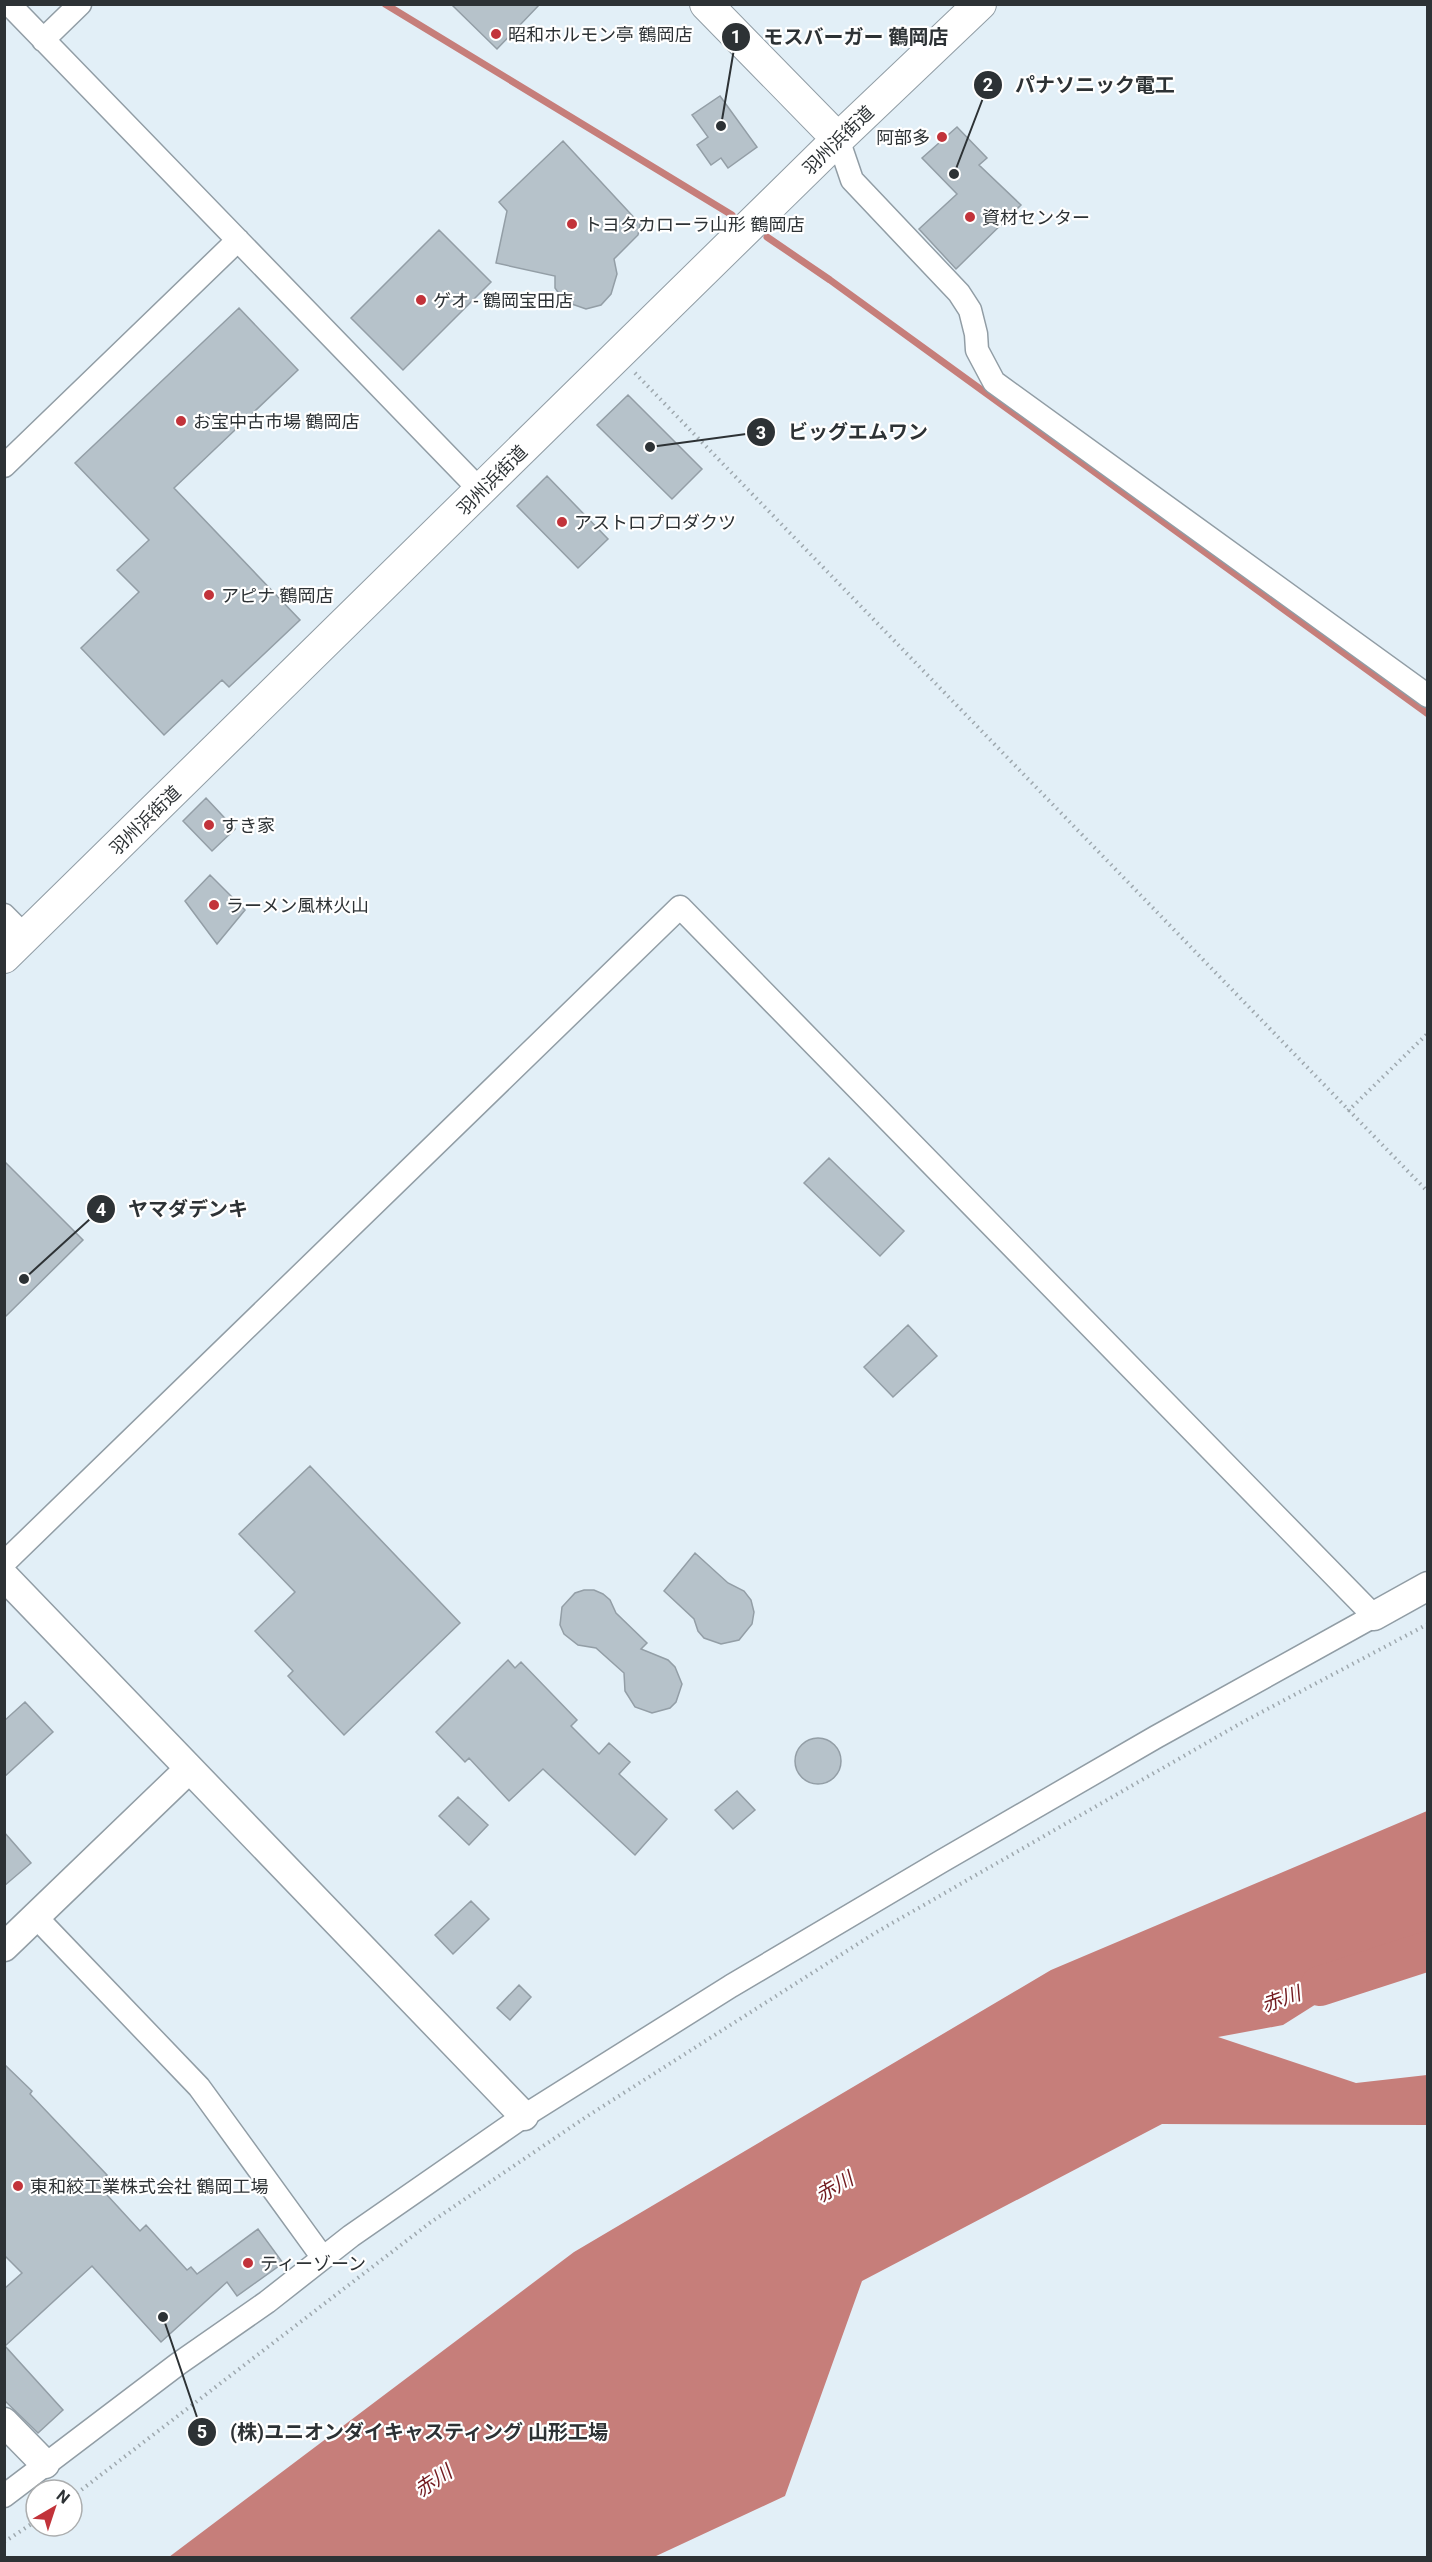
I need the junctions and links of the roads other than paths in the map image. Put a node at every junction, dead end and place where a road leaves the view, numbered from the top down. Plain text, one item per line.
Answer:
1 (9, 4) edge
2 (80, 4) edge
3 (706, 4) edge
4 (980, 4) edge
5 (43, 40) junction
6 (838, 139) junction
7 (238, 240) junction
8 (6, 462) edge
9 (481, 491) junction
10 (1428, 696) edge
11 (12, 936) edge
12 (4, 1563) edge
13 (4, 1576) edge
14 (1428, 1586) edge
15 (1374, 1616) junction
16 (189, 1769) junction
17 (36, 1917) junction
18 (4, 1947) edge
19 (524, 2116) junction
20 (323, 2258) junction
21 (4, 2422) edge
22 (45, 2464) junction
23 (4, 2496) edge

1 - 5 street
2 - 5 street
3 - 6 main road
4 - 6 main road, 羽州浜街道
5 - 7 street
6 - 9 main road, 羽州浜街道
6 - 10 street
7 - 8 street
7 - 9 street
9 - 11 main road, 羽州浜街道
12 - 15 street
13 - 16 street
14 - 15 street
15 - 19 street
16 - 17 street
16 - 19 street
17 - 18 street
17 - 20 street
19 - 20 street
20 - 22 street
21 - 22 street
22 - 23 street

